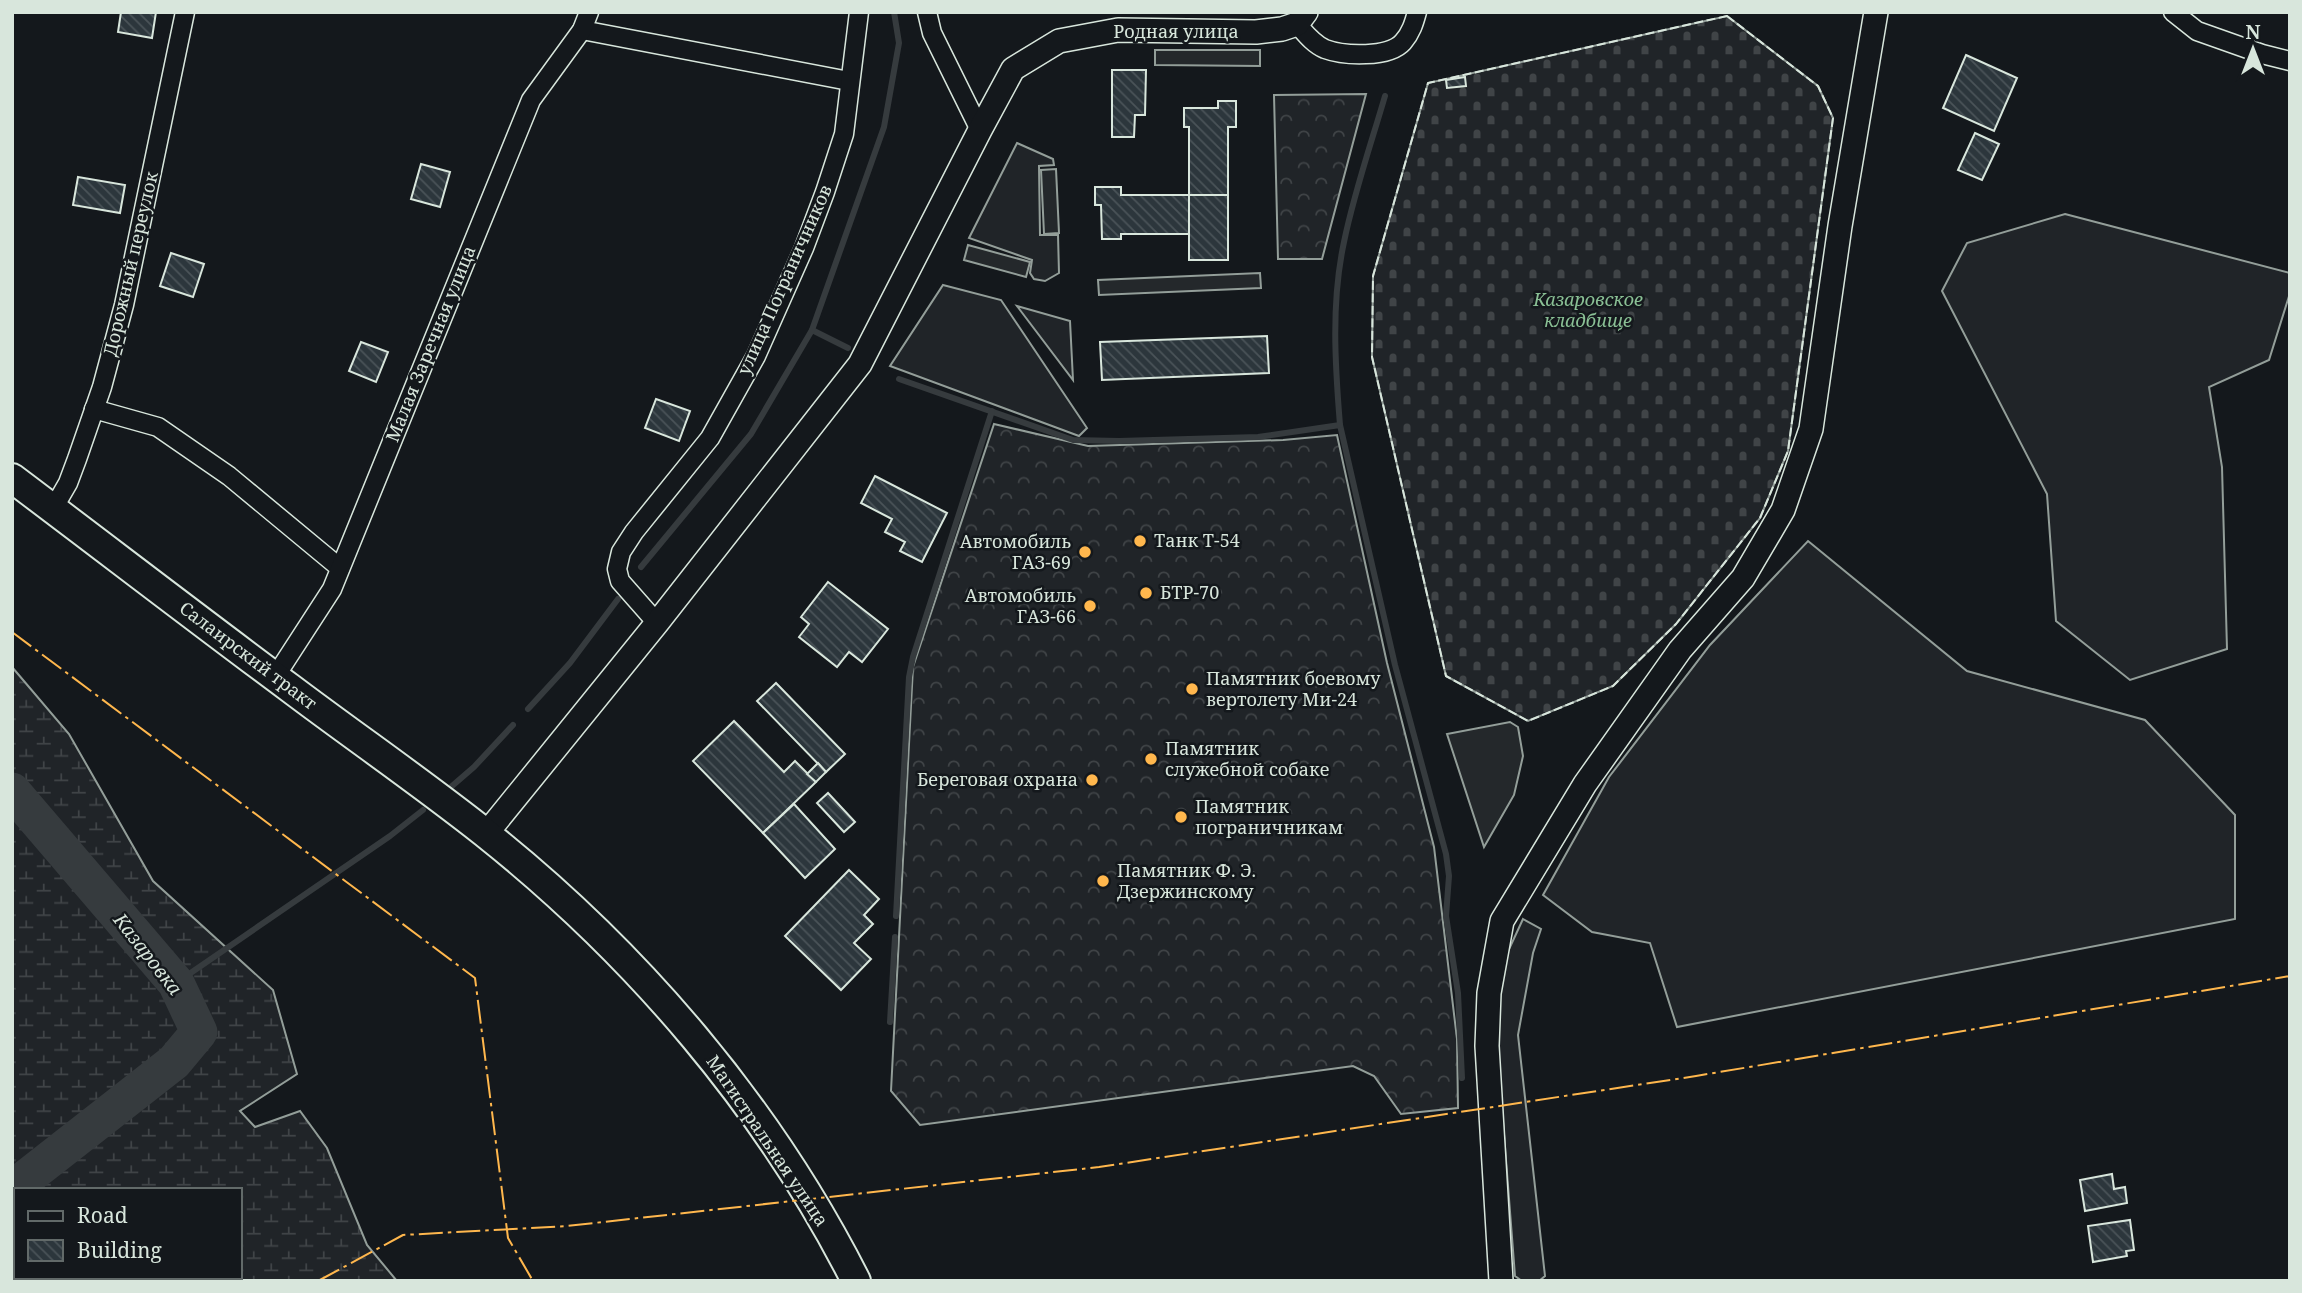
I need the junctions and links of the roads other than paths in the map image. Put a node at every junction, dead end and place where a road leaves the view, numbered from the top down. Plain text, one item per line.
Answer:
1 (185, 12) edge
2 (589, 12) edge
3 (859, 12) edge
4 (927, 12) edge
5 (1417, 12) edge
6 (1876, 12) edge
7 (2173, 12) edge
8 (1301, 18) edge
9 (582, 30) junction
10 (2290, 61) edge
11 (849, 81) junction
12 (980, 130) junction
13 (94, 409) junction
14 (12, 478) edge
15 (53, 509) junction
16 (340, 568) junction
17 (657, 624) junction
18 (275, 677) junction
19 (486, 834) junction
20 (856, 1281) edge
21 (1500, 1281) edge

1 - 13 street, Дорожный переулок
2 - 9 street, Малая Заречная улица
3 - 11 street, улица Пограничников
4 - 12 street
5 - 8 street, Родная улица
6 - 21 street
7 - 10 street
8 - 12 street, Родная улица
9 - 11 street
9 - 16 street, Малая Заречная улица
11 - 17 street, улица Пограничников
12 - 17 street
13 - 15 street, Дорожный переулок
13 - 16 street
14 - 15 main road, Салаирский тракт
15 - 18 main road, Салаирский тракт
16 - 18 street, Малая Заречная улица
17 - 19 street
18 - 19 main road, Салаирский тракт
19 - 20 main road, Магистральная улица

